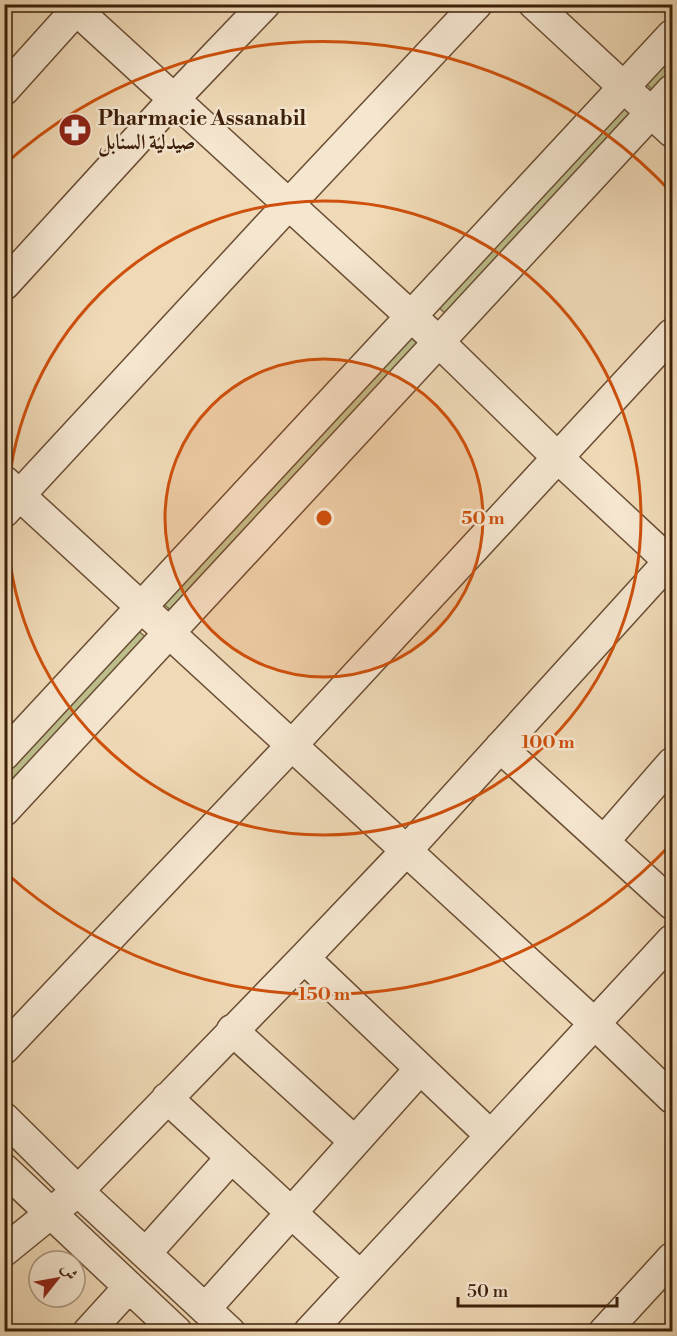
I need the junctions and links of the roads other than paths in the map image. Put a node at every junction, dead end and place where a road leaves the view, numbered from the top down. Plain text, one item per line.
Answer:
1 (477, 4) edge
2 (534, 4) edge
3 (73, 7) edge
4 (258, 7) edge
5 (672, 35) edge
6 (624, 87) junction
7 (4, 90) edge
8 (672, 90) edge
9 (175, 98) junction
10 (662, 122) edge
11 (289, 204) junction
12 (5, 284) edge
13 (411, 317) junction
14 (672, 334) edge
15 (439, 342) junction
16 (557, 457) junction
17 (10, 496) edge
18 (672, 561) edge
19 (141, 606) junction
20 (169, 632) junction
21 (292, 745) junction
22 (500, 747) junction
23 (4, 756) edge
24 (672, 763) edge
25 (4, 811) edge
26 (604, 841) junction
27 (406, 850) junction
28 (672, 904) edge
29 (672, 940) edge
30 (304, 958) junction
31 (595, 1024) junction
32 (232, 1030) junction
33 (4, 1049) edge
34 (420, 1069) junction
35 (167, 1098) junction
36 (672, 1098) edge
37 (4, 1118) edge
38 (490, 1135) junction
39 (354, 1141) junction
40 (231, 1158) junction
41 (4, 1169) edge
42 (78, 1191) junction
43 (290, 1212) junction
44 (51, 1213) junction
45 (4, 1251) edge
46 (146, 1253) junction
47 (672, 1258) edge
48 (360, 1276) junction
49 (129, 1287) junction
50 (205, 1309) junction
51 (88, 1332) edge
52 (177, 1332) edge
53 (230, 1332) edge
54 (309, 1332) edge
55 (604, 1332) edge

1 - 11 street
2 - 6 street
3 - 7 street
3 - 9 street
4 - 9 street
5 - 6 street
6 - 10 street
6 - 13 street
8 - 10 street
9 - 11 street
9 - 12 street
10 - 15 street
11 - 13 street
11 - 17 street
13 - 15 street
13 - 19 street
14 - 16 street
15 - 16 street
15 - 20 street
16 - 18 street
16 - 21 street
17 - 19 street
18 - 22 street
19 - 20 street
19 - 23 street
20 - 21 street
20 - 25 street
21 - 27 street
21 - 33 street
22 - 26 street
22 - 27 street
24 - 26 street
26 - 28 street
27 - 30 street
27 - 31 street
29 - 31 street
30 - 32 street
30 - 34 street
31 - 36 street
31 - 38 street
32 - 35 street
32 - 39 street
34 - 38 street
34 - 39 street
35 - 40 street
35 - 42 street
37 - 42 street
38 - 48 street
39 - 43 street
40 - 43 street
40 - 46 street
41 - 44 street
42 - 44 street
42 - 46 street
43 - 48 street
43 - 50 street
44 - 45 street
44 - 49 street
46 - 50 street
47 - 55 street
48 - 54 street
49 - 51 street
49 - 52 street
50 - 53 street

